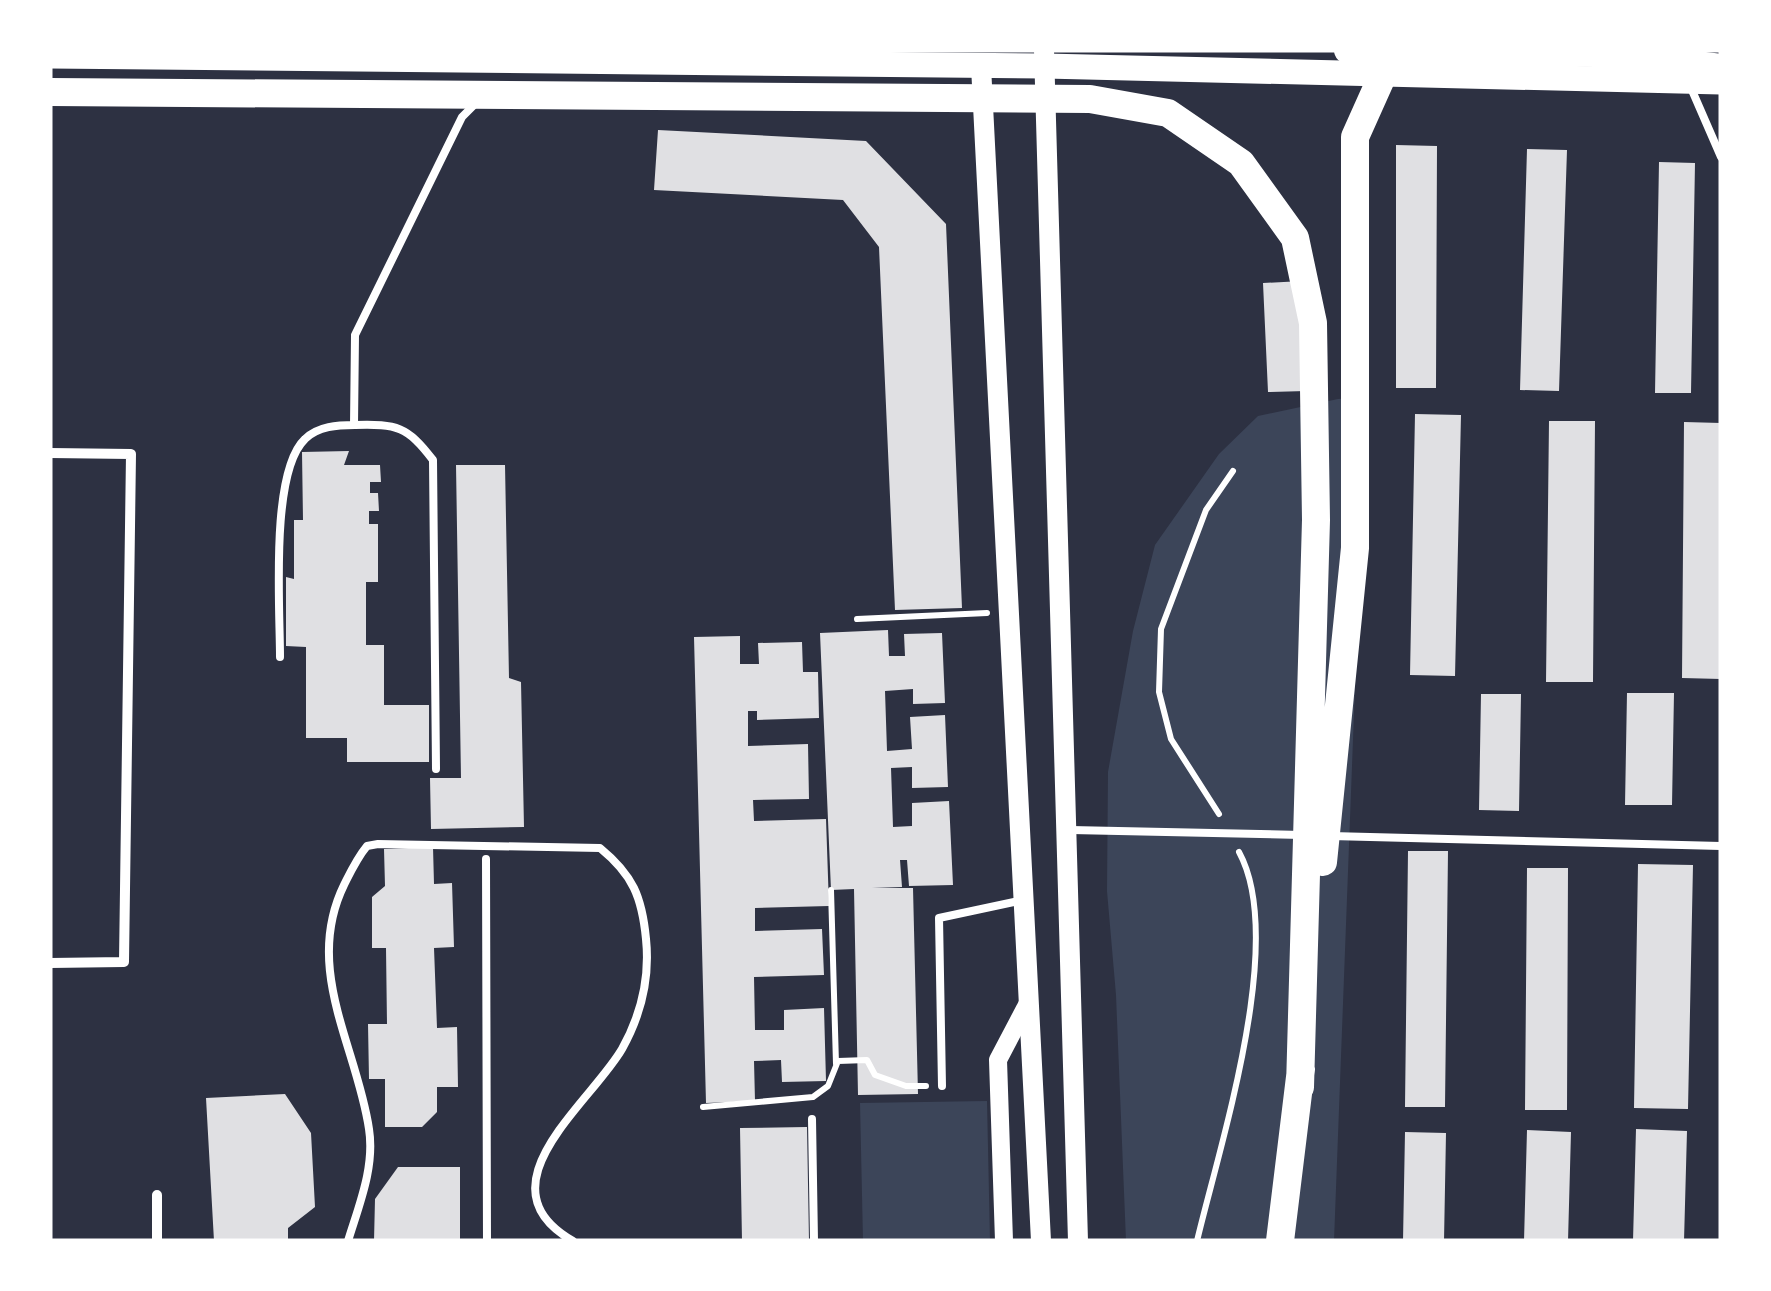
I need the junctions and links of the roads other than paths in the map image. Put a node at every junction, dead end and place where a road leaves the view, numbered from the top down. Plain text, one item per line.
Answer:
1 (1348, 50) edge
2 (1405, 50) edge
3 (50, 56) edge
4 (981, 58) edge
5 (1044, 58) edge
6 (1721, 68) edge
7 (1685, 79) junction
8 (1721, 82) edge
9 (490, 89) dead end
10 (50, 92) edge
11 (1721, 157) edge
12 (354, 425) junction
13 (50, 453) edge
14 (280, 657) dead end
15 (436, 769) dead end
16 (1064, 830) junction
17 (1721, 846) edge
18 (486, 859) dead end
19 (1024, 900) junction
20 (50, 963) edge
21 (1029, 1000) junction
22 (942, 1086) road end
23 (1300, 1087) junction
24 (812, 1119) dead end
25 (157, 1195) dead end
26 (156, 1241) edge
27 (348, 1241) edge
28 (487, 1241) edge
29 (573, 1241) edge
30 (814, 1241) edge
31 (1004, 1241) edge
32 (1041, 1241) edge
33 (1078, 1241) edge
34 (1280, 1241) edge

1 - 6 highway
2 - 23 highway
3 - 4 main road
4 - 5 main road
4 - 19 main road
5 - 7 main road
5 - 16 main road
7 - 8 main road
7 - 11 lane
9 - 12 lane
10 - 23 highway
12 - 14 lane
12 - 15 lane
13 - 20 street
16 - 17 lane
16 - 33 main road
18 - 28 lane
19 - 21 main road
19 - 22 lane
21 - 31 street
21 - 32 main road
23 - 34 highway
24 - 30 lane
25 - 26 street
27 - 29 lane

